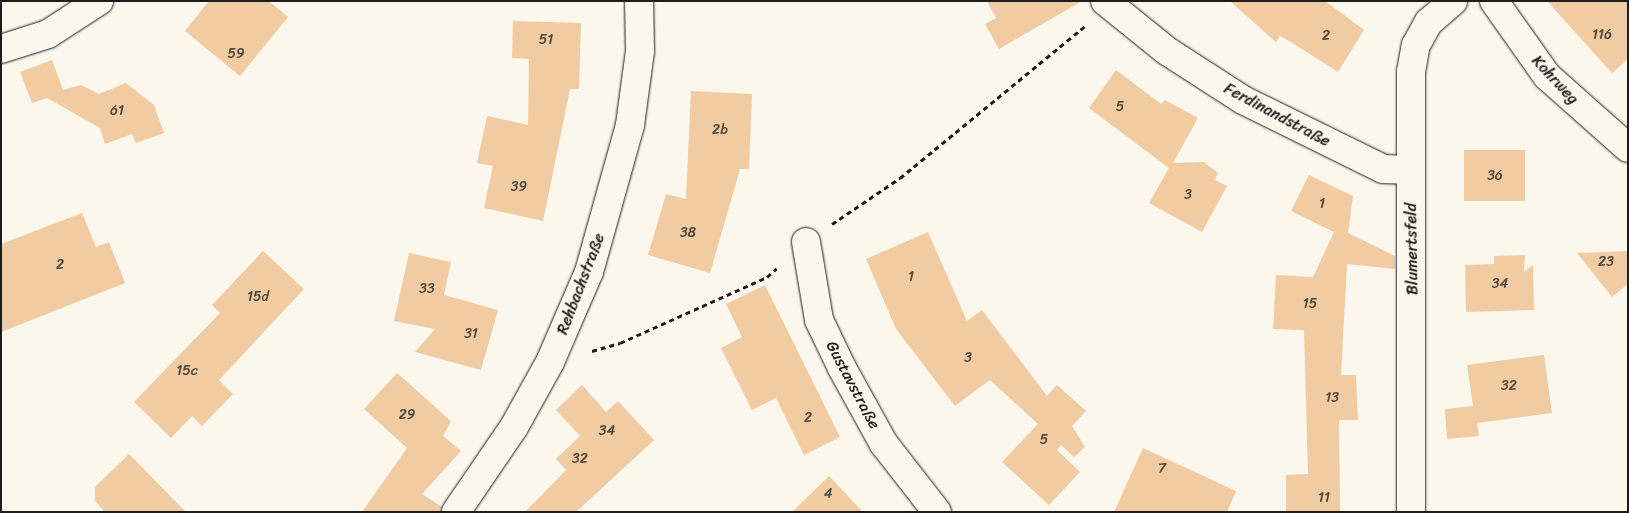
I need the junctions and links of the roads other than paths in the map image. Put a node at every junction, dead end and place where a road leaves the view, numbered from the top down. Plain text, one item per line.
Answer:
1 (99, 1) edge
2 (639, 1) edge
3 (1105, 1) edge
4 (1453, 1) edge
5 (1494, 1) edge
6 (1, 49) edge
7 (1628, 148) edge
8 (1411, 170) junction
9 (806, 242) dead end
10 (456, 512) edge
11 (937, 512) edge
12 (1411, 512) edge

1 - 6 street
2 - 10 street, Rehbachstraße
3 - 8 street, Ferdinandstraße
4 - 8 street, Blumertsfeld
5 - 7 street, Kohrweg
8 - 12 street, Blumertsfeld
9 - 11 street, Gustavstraße

